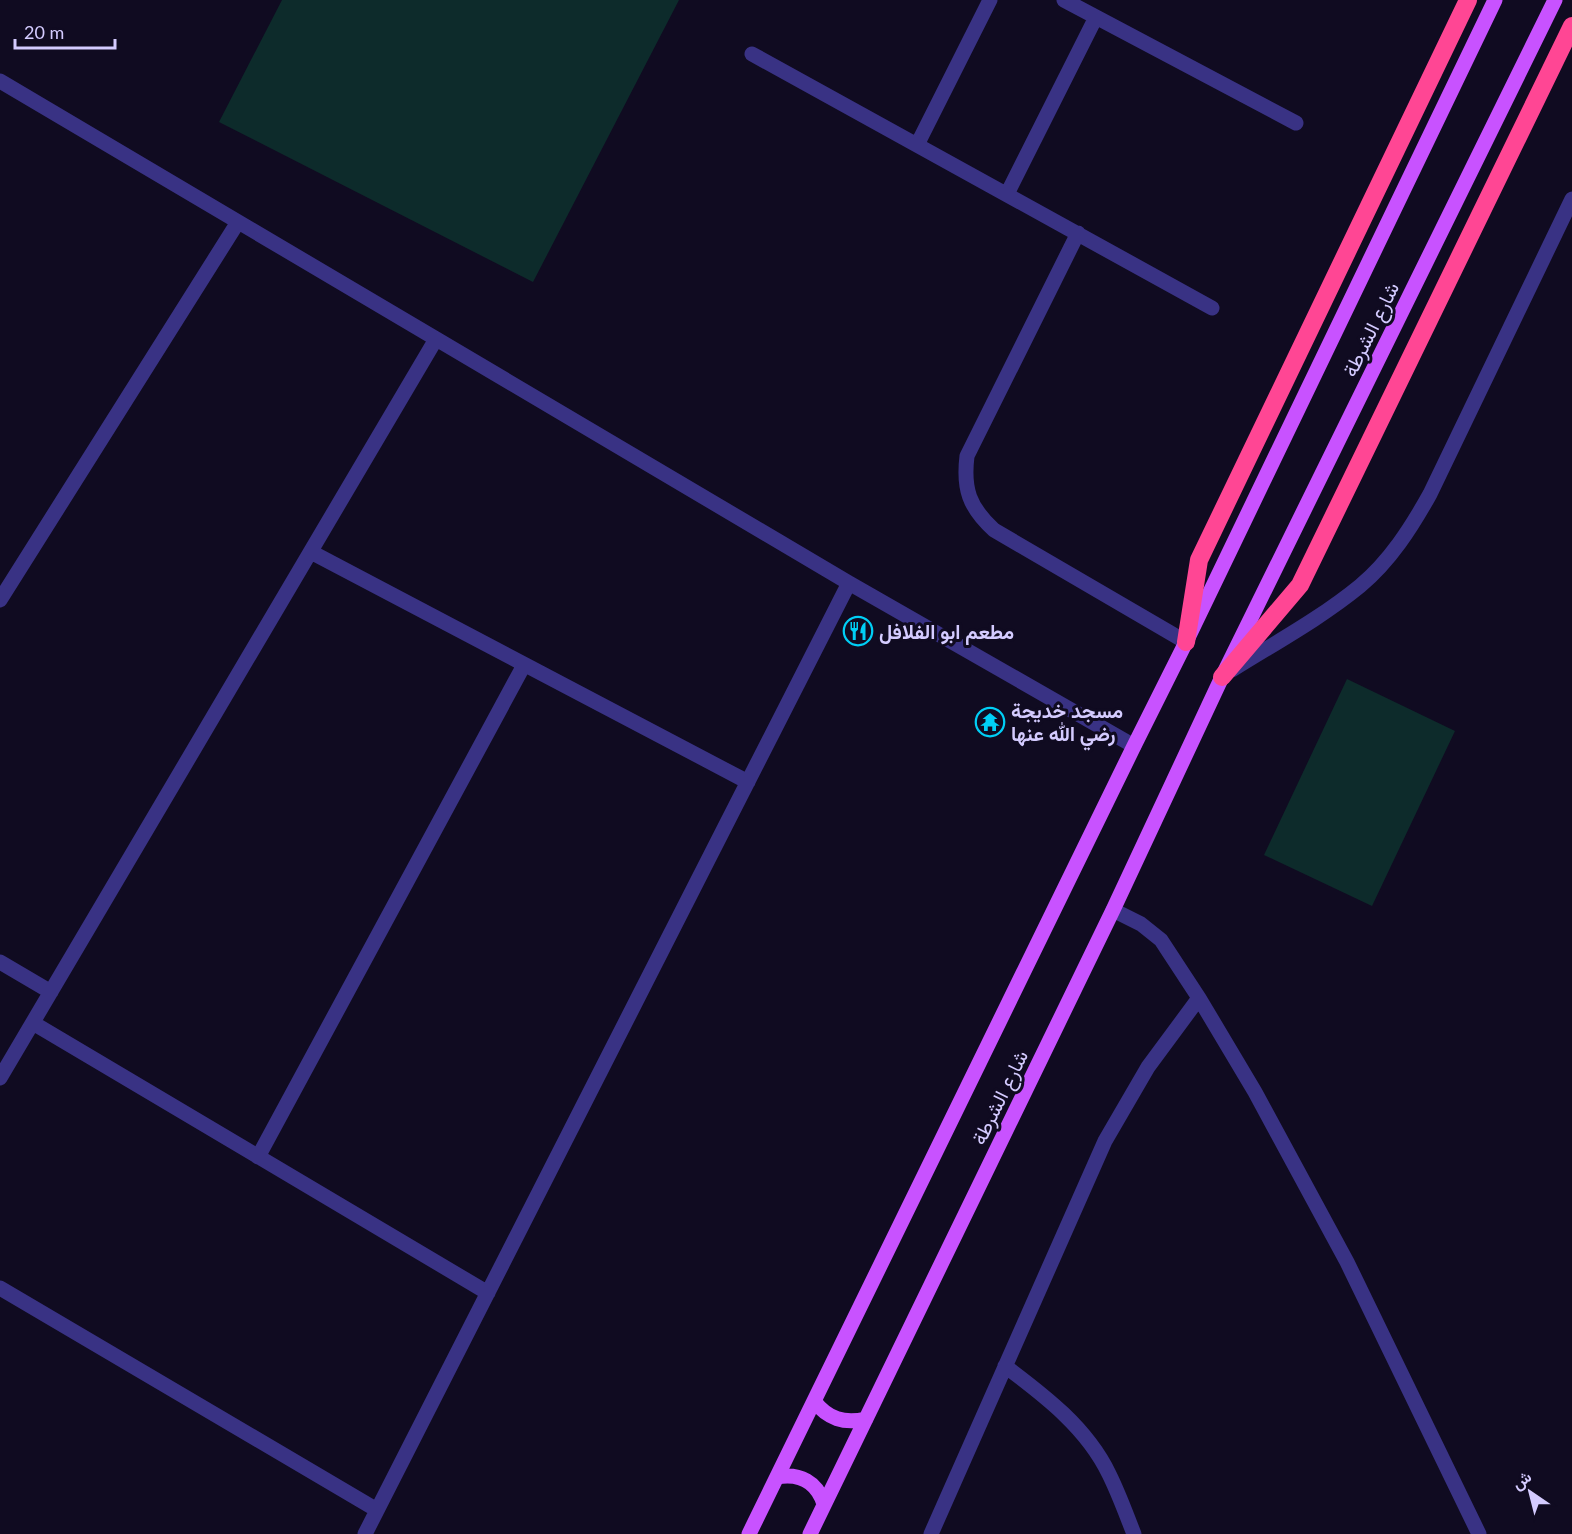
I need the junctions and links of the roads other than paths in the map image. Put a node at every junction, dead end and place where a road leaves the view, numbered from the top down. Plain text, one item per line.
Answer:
1 (990, 0) edge
2 (1064, 0) edge
3 (1467, 0) edge
4 (1494, 0) edge
5 (1555, 0) edge
6 (1096, 17) junction
7 (1572, 26) edge
8 (752, 54) dead end
9 (0, 81) edge
10 (1296, 123) dead end
11 (917, 145) junction
12 (1007, 194) junction
13 (1572, 199) edge
14 (238, 222) junction
15 (1078, 233) junction
16 (1212, 308) dead end
17 (436, 339) junction
18 (311, 552) junction
19 (849, 583) junction
20 (0, 600) edge
21 (1186, 642) junction
22 (524, 665) junction
23 (1222, 677) junction
24 (1134, 746) junction
25 (748, 782) junction
26 (1113, 910) junction
27 (0, 962) edge
28 (51, 992) junction
29 (1199, 998) junction
30 (33, 1023) junction
31 (0, 1078) edge
32 (258, 1157) junction
33 (0, 1288) edge
34 (488, 1293) junction
35 (1005, 1366) junction
36 (814, 1401) junction
37 (866, 1419) junction
38 (777, 1477) junction
39 (824, 1504) junction
40 (377, 1510) junction
41 (365, 1534) edge
42 (749, 1534) edge
43 (810, 1534) edge
44 (931, 1534) edge
45 (1134, 1534) edge
46 (1479, 1534) edge

1 - 11 street
2 - 6 street
3 - 21 highway
4 - 21 main road, شارع الشرطة
5 - 23 main road, شارع الشرطة
6 - 10 street
6 - 12 street
7 - 23 highway
8 - 11 street
9 - 14 street
11 - 12 street
12 - 15 street
13 - 23 street
14 - 17 street
14 - 20 street
15 - 16 street
15 - 21 street
17 - 18 street
17 - 19 street
18 - 22 street
18 - 28 street
19 - 24 street
19 - 25 street
21 - 24 main road, شارع الشرطة
22 - 25 street
22 - 32 street
23 - 26 main road, شارع الشرطة
24 - 36 main road, شارع الشرطة
25 - 34 street
26 - 29 street
26 - 37 main road, شارع الشرطة
27 - 28 street
28 - 30 street
29 - 35 street
29 - 46 street
30 - 31 street
30 - 32 street
32 - 34 street
33 - 40 street
34 - 40 street
35 - 44 street
35 - 45 street
36 - 37 main road
36 - 38 main road, شارع الشرطة
37 - 39 main road, شارع الشرطة
38 - 39 main road
38 - 42 main road, شارع الشرطة
39 - 43 main road, شارع الشرطة
40 - 41 street

